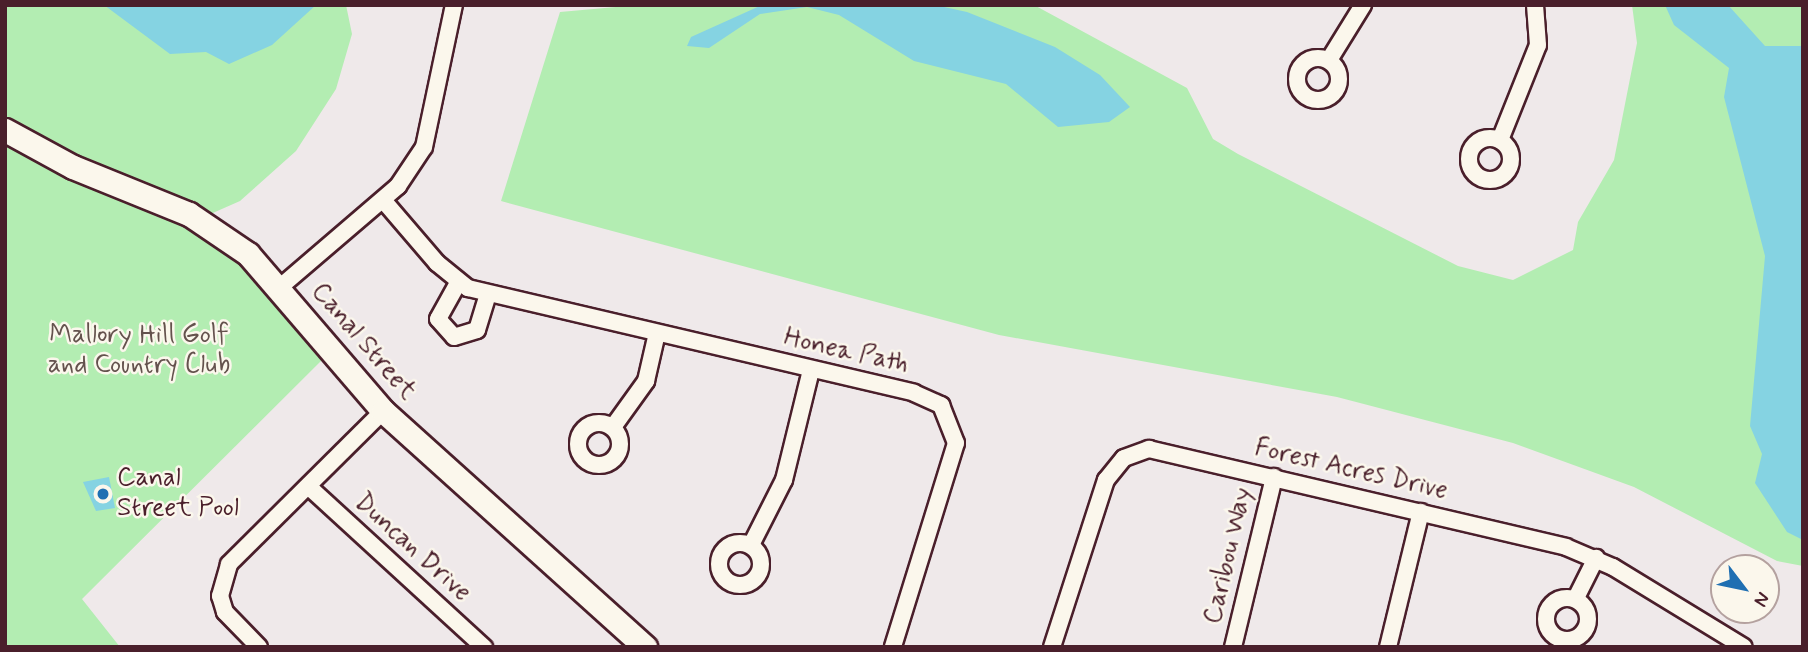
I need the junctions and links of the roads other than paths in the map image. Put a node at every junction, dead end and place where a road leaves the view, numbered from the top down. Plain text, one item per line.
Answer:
1 (454, 5) edge
2 (1363, 5) edge
3 (1535, 5) edge
4 (1329, 60) dead end
5 (5, 130) edge
6 (1500, 140) dead end
7 (383, 200) junction
8 (458, 282) junction
9 (279, 288) junction
10 (488, 295) junction
11 (657, 333) junction
12 (811, 370) junction
13 (383, 411) junction
14 (613, 428) dead end
15 (1273, 477) junction
16 (308, 486) junction
17 (1421, 512) junction
18 (751, 545) dead end
19 (1596, 558) junction
20 (1576, 598) dead end
21 (1741, 646) edge
22 (259, 647) edge
23 (484, 647) edge
24 (645, 647) edge
25 (893, 647) edge
26 (1052, 647) edge
27 (1233, 647) edge
28 (1388, 647) edge

1 - 7 street
2 - 4 street
3 - 6 street
5 - 9 street, Canal Street
7 - 8 street, Honea Path
7 - 9 street
8 - 10 street, Honea Path
8 - 10 street
9 - 13 street, Canal Street
10 - 11 street, Honea Path
11 - 12 street, Honea Path
11 - 14 street
12 - 18 street
12 - 25 street, Honea Path
13 - 16 street
13 - 24 street, Canal Street
15 - 17 street, Forest Acres Drive
15 - 26 street, Forest Acres Drive
15 - 27 street, Caribou Way
16 - 22 street
16 - 23 street, Duncan Drive
17 - 19 street, Forest Acres Drive
17 - 28 street
19 - 20 street
19 - 21 street, Forest Acres Drive

